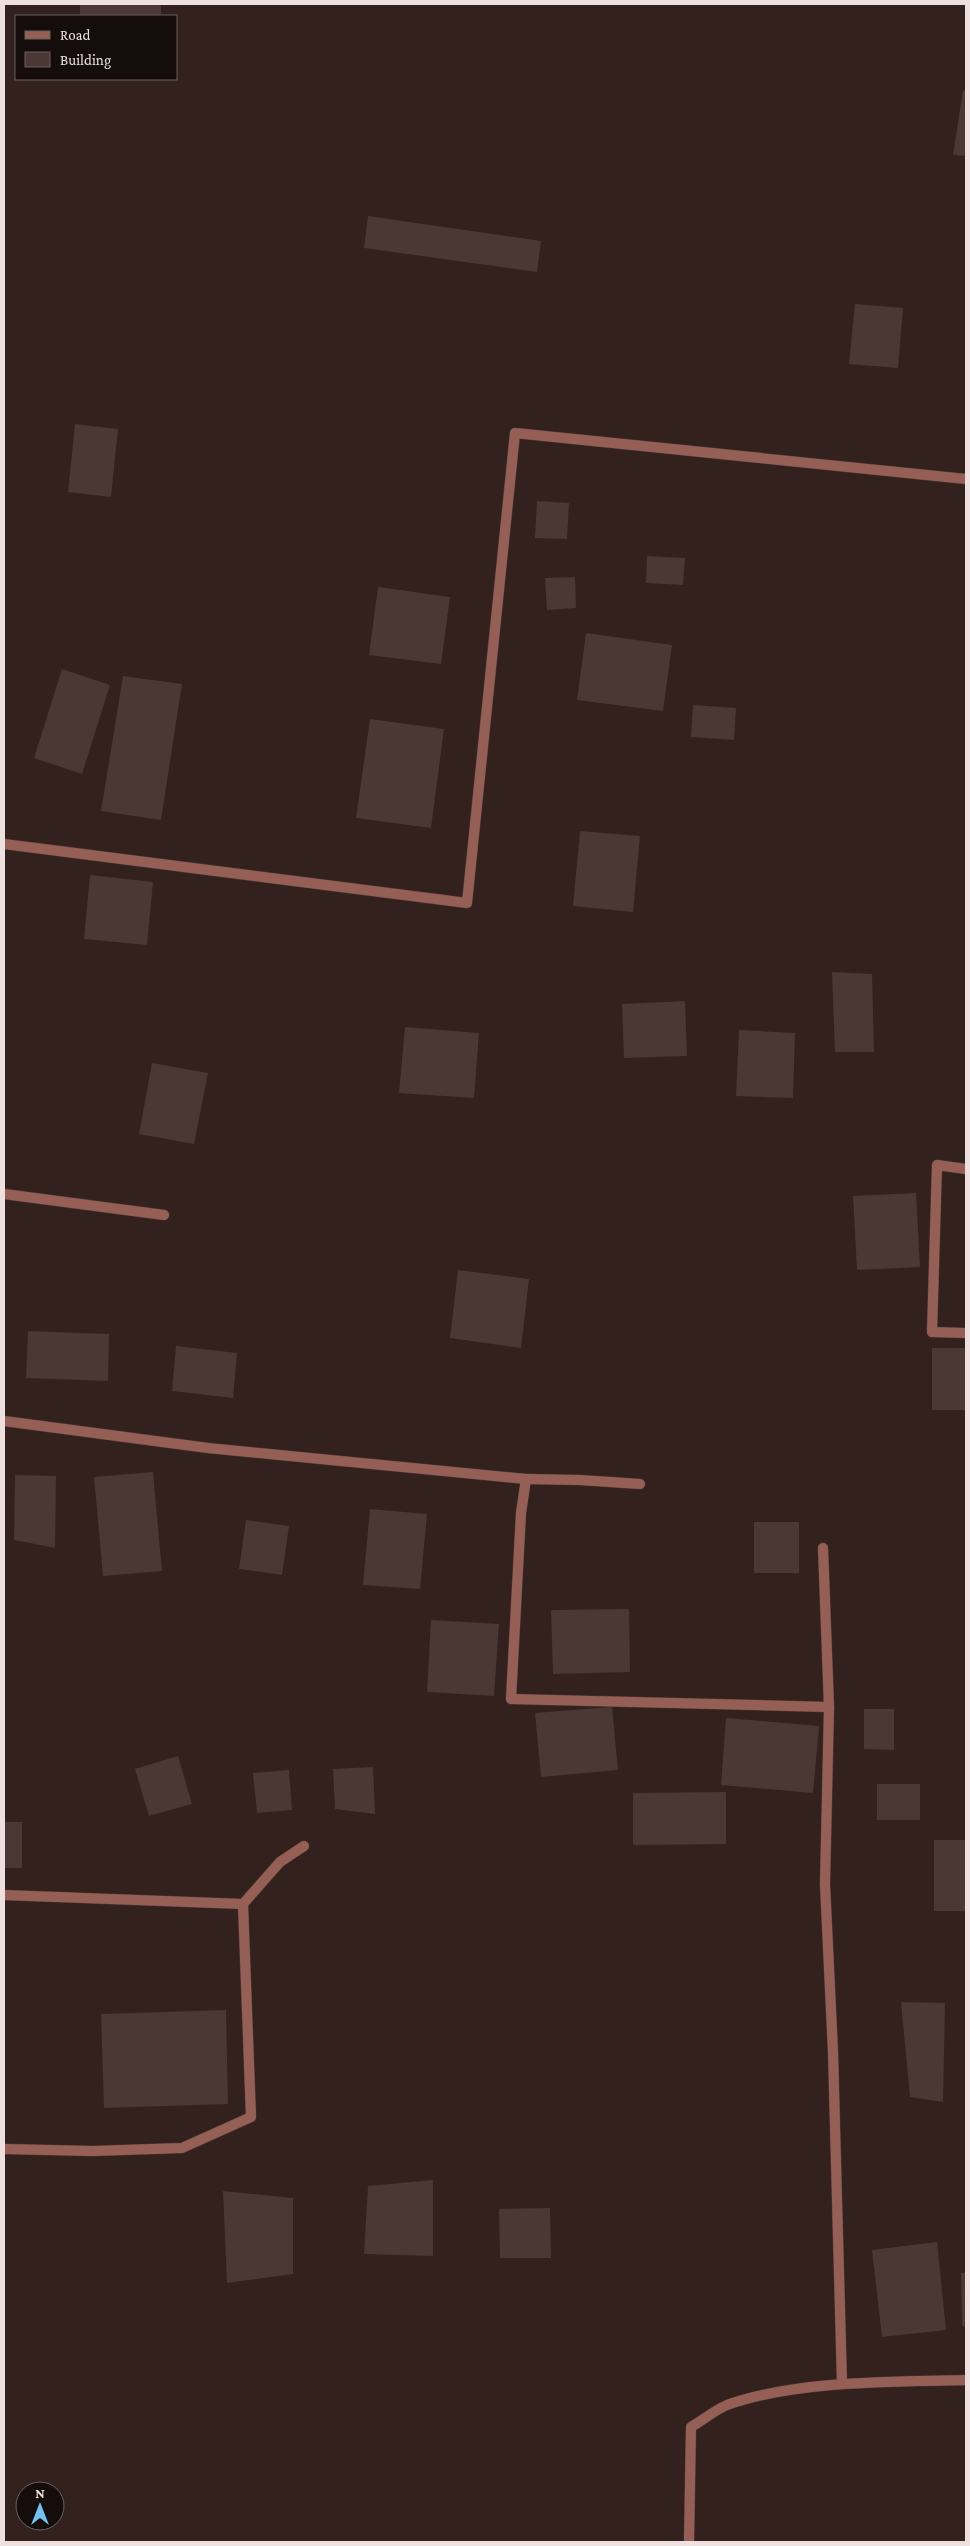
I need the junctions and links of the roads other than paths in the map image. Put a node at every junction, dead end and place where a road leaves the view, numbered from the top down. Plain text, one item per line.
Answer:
1 (966, 479) edge
2 (4, 844) edge
3 (966, 1169) edge
4 (4, 1194) edge
5 (164, 1215) dead end
6 (966, 1333) edge
7 (4, 1421) edge
8 (526, 1479) junction
9 (640, 1484) dead end
10 (823, 1548) dead end
11 (829, 1706) junction
12 (304, 1846) dead end
13 (4, 1894) edge
14 (243, 1904) junction
15 (4, 2149) edge
16 (966, 2380) edge
17 (842, 2384) junction
18 (689, 2542) edge

1 - 2 street
3 - 6 street
4 - 5 street
7 - 8 street
8 - 9 street
8 - 11 street
10 - 11 street
11 - 17 street
12 - 14 street
13 - 14 street
14 - 15 street
16 - 17 street
17 - 18 street

